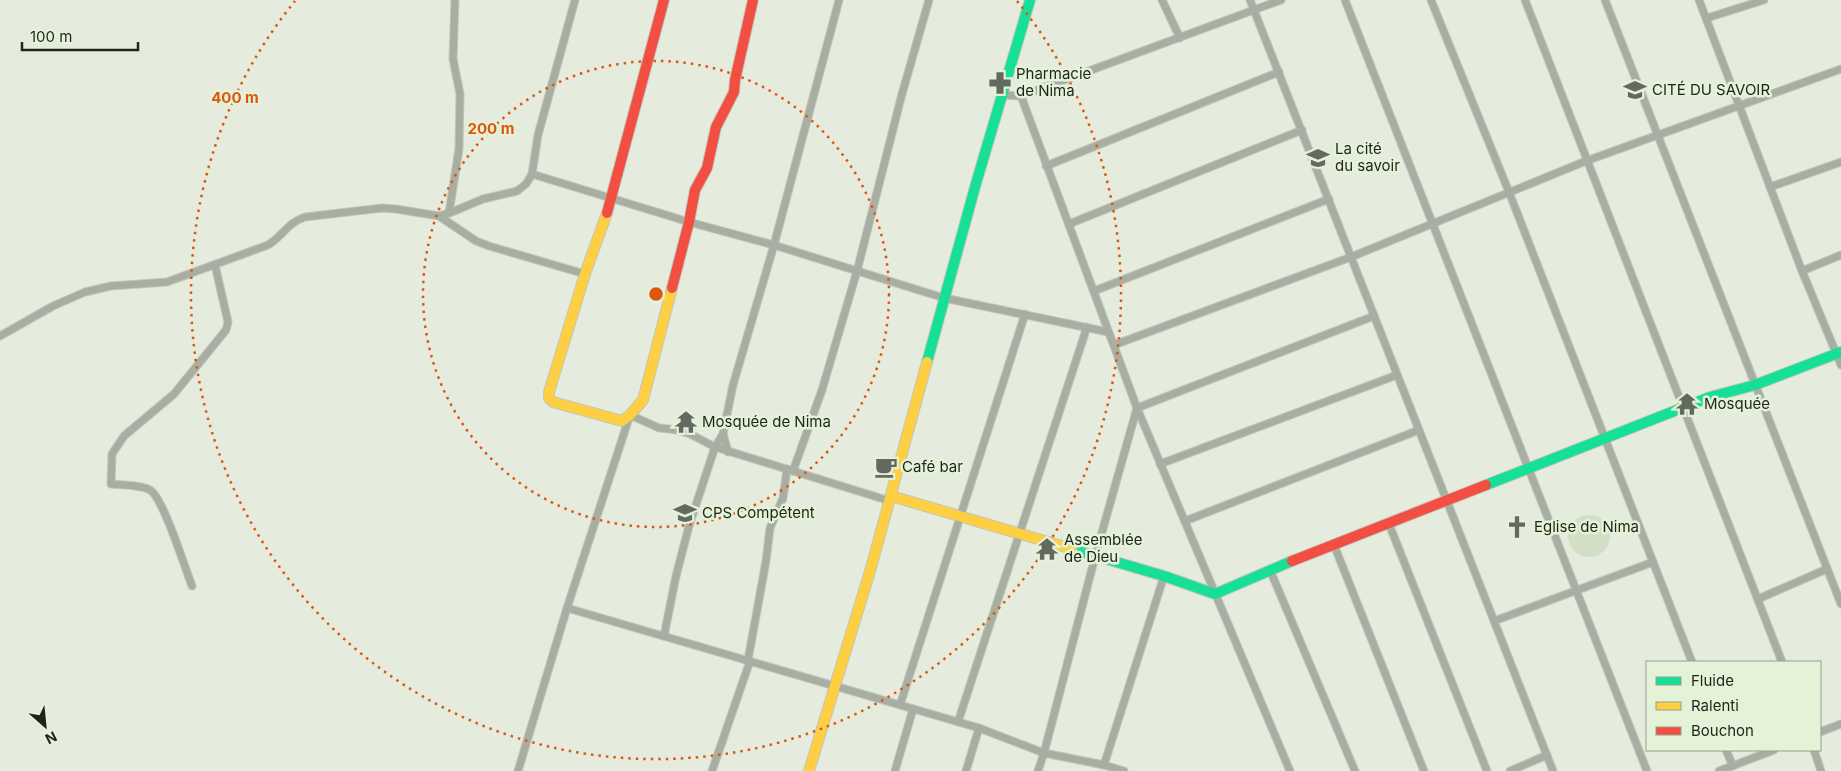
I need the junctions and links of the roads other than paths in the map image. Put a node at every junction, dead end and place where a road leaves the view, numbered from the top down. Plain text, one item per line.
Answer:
1 (455, 0) edge
2 (575, 0) edge
3 (664, 0) edge
4 (753, 0) edge
5 (839, 0) edge
6 (929, 0) edge
7 (1030, 0) edge
8 (1162, 0) edge
9 (1250, 0) edge
10 (1281, 0) edge
11 (1345, 0) edge
12 (1432, 0) edge
13 (1525, 0) edge
14 (1605, 0) edge
15 (1699, 0) edge
16 (1764, 0) edge
17 (1254, 10) junction
18 (1707, 18) junction
19 (1180, 38) junction
20 (1841, 69) edge
21 (1279, 72) junction
22 (1001, 95) junction
23 (1021, 96) junction
24 (1739, 105) junction
25 (1302, 130) junction
26 (1658, 135) junction
27 (1586, 162) junction
28 (1841, 162) edge
29 (1046, 166) junction
30 (532, 174) junction
31 (1770, 188) junction
32 (1509, 192) junction
33 (612, 198) junction
34 (1328, 199) junction
35 (449, 213) junction
36 (439, 216) junction
37 (689, 222) junction
38 (1069, 224) junction
39 (1432, 224) junction
40 (774, 245) junction
41 (1841, 256) edge
42 (1351, 257) junction
43 (215, 265) junction
44 (1802, 271) junction
45 (857, 272) junction
46 (585, 274) junction
47 (1094, 291) junction
48 (944, 298) junction
49 (1025, 314) junction
50 (1374, 316) junction
51 (1087, 328) junction
52 (1108, 332) junction
53 (0, 336) edge
54 (1114, 345) junction
55 (1839, 353) edge
56 (1841, 365) edge
57 (1397, 375) junction
58 (1755, 386) junction
59 (1138, 408) junction
60 (1682, 408) junction
61 (630, 415) junction
62 (1419, 430) junction
63 (722, 434) junction
64 (1605, 438) junction
65 (714, 447) junction
66 (728, 452) junction
67 (1160, 464) junction
68 (1528, 468) junction
69 (790, 470) junction
70 (891, 498) junction
71 (1447, 501) junction
72 (961, 516) junction
73 (1185, 521) junction
74 (1389, 524) junction
75 (1020, 533) junction
76 (1334, 545) junction
77 (1095, 557) junction
78 (1653, 562) junction
79 (1827, 569) junction
80 (1270, 570) junction
81 (1164, 576) junction
82 (192, 586) dead end
83 (1576, 591) junction
84 (1215, 594) junction
85 (1758, 599) junction
86 (1841, 604) edge
87 (567, 608) junction
88 (1494, 621) junction
89 (664, 636) junction
90 (749, 661) junction
91 (1692, 661) edge
92 (1782, 661) edge
93 (835, 686) junction
94 (900, 705) junction
95 (913, 709) junction
96 (958, 722) junction
97 (1841, 724) edge
98 (979, 728) junction
99 (1821, 732) edge
100 (1726, 751) edge
101 (1771, 751) edge
102 (1814, 751) edge
103 (1044, 753) junction
104 (1547, 755) junction
105 (1104, 765) junction
106 (1732, 766) junction
107 (518, 771) edge
108 (712, 771) edge
109 (809, 771) edge
110 (895, 771) edge
111 (966, 771) edge
112 (1038, 771) edge
113 (1124, 771) edge
114 (1290, 771) edge
115 (1355, 771) edge
116 (1424, 771) edge
117 (1487, 771) edge
118 (1510, 771) edge
119 (1553, 771) edge
120 (1647, 771) edge
121 (1720, 771) edge
122 (1821, 771) edge

1 - 35 street
2 - 30 street
3 - 33 street
4 - 37 street
5 - 40 street
6 - 45 street
7 - 22 street
8 - 19 street
9 - 17 street
10 - 17 street
11 - 39 street
12 - 32 street
13 - 27 street
14 - 26 street
15 - 18 street
16 - 18 street
17 - 19 street
17 - 21 street
18 - 24 street
19 - 23 street
20 - 24 street
21 - 25 street
21 - 29 street
22 - 23 street
22 - 48 street
23 - 29 street
24 - 26 street
24 - 31 street
25 - 34 street
25 - 38 street
26 - 27 street
26 - 58 street
27 - 32 street
27 - 60 street
28 - 31 street
29 - 38 street
30 - 33 street
30 - 35 street
31 - 44 street
32 - 39 street
32 - 64 street
33 - 37 street
33 - 46 street
34 - 42 street
34 - 47 street
35 - 36 street
36 - 43 street
36 - 46 street
37 - 40 street
37 - 61 street
38 - 47 street
39 - 42 street
39 - 68 street
40 - 45 street
40 - 63 street
41 - 44 street
42 - 50 street
42 - 54 street
43 - 53 street
43 - 82 street
44 - 55 street
45 - 48 street
45 - 69 street
46 - 61 street
47 - 52 street
48 - 49 street
48 - 70 street
49 - 51 street
49 - 72 street
50 - 57 street
50 - 59 street
51 - 52 street
51 - 75 street
52 - 54 street
54 - 59 street
55 - 56 street
55 - 58 street
57 - 62 street
57 - 67 street
58 - 60 street
58 - 79 street
59 - 67 street
59 - 77 street
60 - 64 street
60 - 85 street
61 - 65 street
61 - 87 street
62 - 71 street
62 - 73 street
63 - 65 street
63 - 66 street
64 - 68 street
64 - 78 street
65 - 66 street
65 - 89 street
66 - 69 street
67 - 73 street
68 - 71 street
68 - 83 street
69 - 70 street
69 - 90 street
70 - 72 street
70 - 93 street
71 - 74 street
71 - 88 street
72 - 75 street
72 - 94 street
73 - 84 street
74 - 76 street
74 - 117 street
75 - 77 street
75 - 96 street
76 - 80 street
76 - 116 street
77 - 81 street
77 - 103 street
78 - 83 street
78 - 91 street
79 - 85 street
79 - 86 street
80 - 84 street
80 - 115 street
81 - 84 street
81 - 105 street
83 - 88 street
83 - 120 street
84 - 114 street
85 - 92 street
87 - 89 street
87 - 107 street
88 - 104 street
89 - 90 street
90 - 93 street
90 - 108 street
93 - 94 street
93 - 109 street
94 - 95 street
95 - 96 street
95 - 110 street
96 - 98 street
97 - 99 street
98 - 103 street
98 - 111 street
100 - 106 street
101 - 106 street
102 - 122 street
103 - 105 street
103 - 112 street
104 - 118 street
104 - 119 street
105 - 113 street
106 - 121 street

